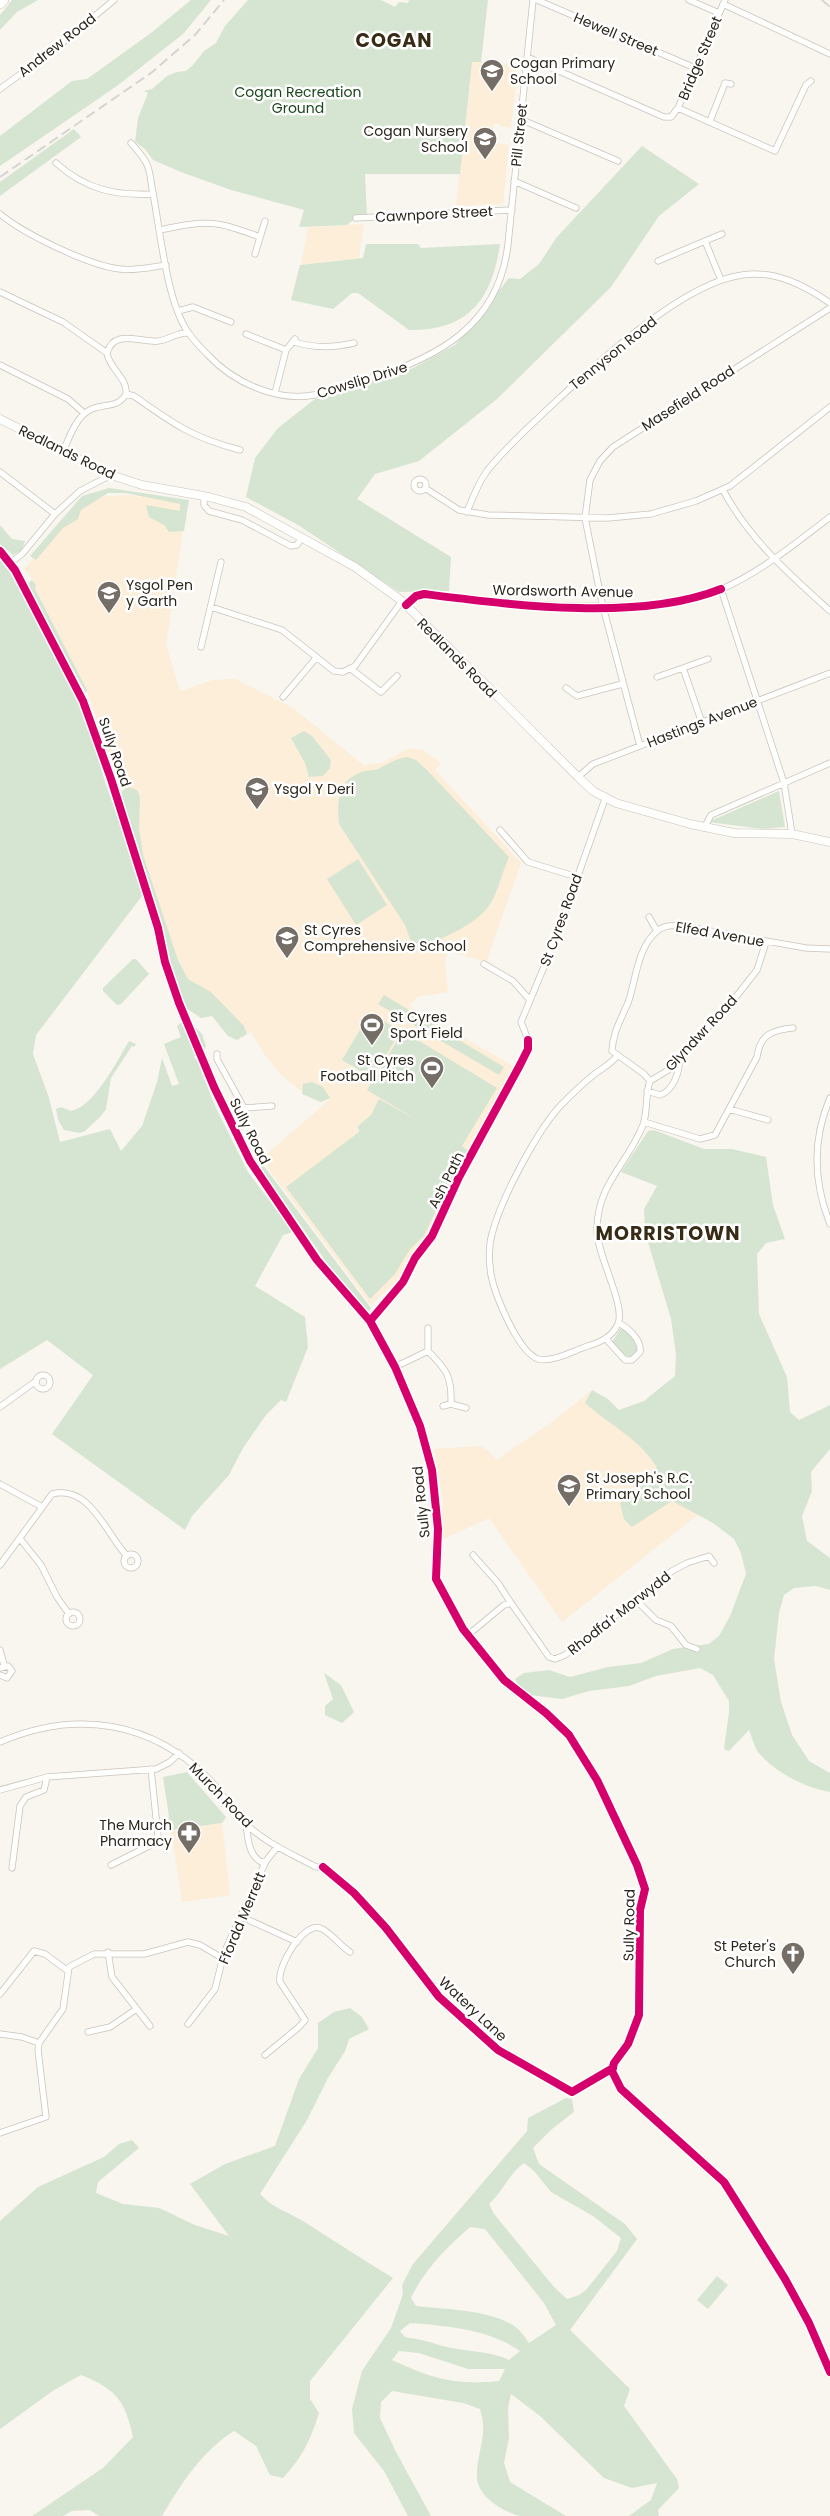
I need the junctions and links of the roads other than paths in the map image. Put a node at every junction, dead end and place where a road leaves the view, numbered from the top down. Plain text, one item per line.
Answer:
1 (4, 0) edge
2 (114, 0) edge
3 (533, 0) edge
4 (537, 0) edge
5 (689, 0) edge
6 (724, 2) edge
7 (0, 4) edge
8 (719, 13) junction
9 (830, 54) edge
10 (527, 57) junction
11 (695, 68) junction
12 (811, 81) dead end
13 (731, 84) dead end
14 (0, 89) edge
15 (678, 108) junction
16 (520, 119) junction
17 (710, 121) junction
18 (131, 143) dead end
19 (618, 161) dead end
20 (56, 163) dead end
21 (514, 181) junction
22 (153, 194) junction
23 (576, 208) dead end
24 (512, 210) junction
25 (0, 214) edge
26 (356, 218) dead end
27 (265, 221) dead end
28 (160, 230) junction
29 (722, 234) dead end
30 (260, 237) junction
31 (705, 241) junction
32 (255, 254) dead end
33 (658, 261) dead end
34 (166, 265) junction
35 (721, 280) junction
36 (0, 292) edge
37 (830, 303) edge
38 (830, 308) edge
39 (178, 311) junction
40 (232, 322) dead end
41 (188, 333) junction
42 (246, 334) dead end
43 (354, 343) dead end
44 (286, 350) junction
45 (107, 353) junction
46 (0, 366) edge
47 (126, 394) junction
48 (275, 394) junction
49 (830, 407) edge
50 (84, 413) junction
51 (0, 419) edge
52 (240, 450) dead end
53 (63, 451) junction
54 (0, 472) edge
55 (111, 475) junction
56 (425, 488) dead end
57 (722, 490) junction
58 (204, 496) junction
59 (467, 512) junction
60 (55, 514) junction
61 (830, 517) edge
62 (585, 518) junction
63 (302, 537) junction
64 (0, 551) edge
65 (773, 560) junction
66 (10, 562) junction
67 (221, 562) dead end
68 (722, 589) junction
69 (404, 603) junction
70 (603, 606) junction
71 (211, 607) junction
72 (830, 611) edge
73 (201, 647) dead end
74 (316, 658) junction
75 (708, 659) dead end
76 (683, 668) junction
77 (351, 669) junction
78 (830, 673) edge
79 (397, 676) dead end
80 (658, 677) dead end
81 (622, 684) junction
82 (566, 688) dead end
83 (283, 697) dead end
84 (758, 701) junction
85 (702, 723) junction
86 (640, 746) junction
87 (830, 764) edge
88 (578, 777) junction
89 (784, 783) junction
90 (605, 799) junction
91 (704, 828) junction
92 (500, 830) dead end
93 (792, 834) junction
94 (830, 842) edge
95 (577, 877) junction
96 (649, 917) dead end
97 (657, 930) junction
98 (766, 942) junction
99 (830, 949) edge
100 (484, 964) dead end
101 (529, 999) junction
102 (793, 1028) dead end
103 (528, 1040) dead end
104 (217, 1054) dead end
105 (617, 1056) junction
106 (679, 1059) junction
107 (650, 1080) junction
108 (647, 1091) junction
109 (830, 1098) edge
110 (272, 1106) dead end
111 (244, 1108) junction
112 (728, 1110) junction
113 (226, 1113) junction
114 (768, 1120) dead end
115 (644, 1122) junction
116 (830, 1224) edge
117 (619, 1323) junction
118 (428, 1328) dead end
119 (606, 1339) junction
120 (428, 1351) junction
121 (395, 1367) junction
122 (36, 1382) dead end
123 (451, 1404) junction
124 (444, 1406) dead end
125 (0, 1407) edge
126 (466, 1408) dead end
127 (0, 1484) edge
128 (42, 1507) junction
129 (20, 1540) junction
130 (126, 1556) dead end
131 (474, 1556) dead end
132 (714, 1563) dead end
133 (0, 1565) edge
134 (636, 1600) junction
135 (510, 1603) junction
136 (69, 1614) dead end
137 (468, 1635) junction
138 (697, 1649) dead end
139 (0, 1650) edge
140 (2, 1666) edge
141 (0, 1675) edge
142 (0, 1742) edge
143 (179, 1753) junction
144 (151, 1769) junction
145 (47, 1777) junction
146 (0, 1790) edge
147 (246, 1824) junction
148 (277, 1847) junction
149 (266, 1861) junction
150 (111, 1865) dead end
151 (322, 1866) dead end
152 (12, 1868) dead end
153 (242, 1917) junction
154 (297, 1942) junction
155 (108, 1952) junction
156 (350, 1952) dead end
157 (222, 1958) junction
158 (68, 1971) junction
159 (0, 1994) edge
160 (135, 2010) junction
161 (188, 2024) dead end
162 (150, 2026) dead end
163 (88, 2032) dead end
164 (0, 2034) edge
165 (39, 2043) junction
166 (265, 2055) dead end
167 (0, 2133) edge
168 (830, 2372) edge

1 - 7 main road
2 - 14 street, Andrew Road
3 - 10 street, Pill Street
4 - 11 street, Hewell Street
5 - 8 street
6 - 8 street, Bridge Street
6 - 9 street
8 - 11 street, Bridge Street
10 - 15 street, Bridge Street
10 - 16 street, Pill Street
11 - 15 street, Bridge Street
12 - 17 street
13 - 17 street
15 - 17 street
16 - 19 street
16 - 21 street, Pill Street
18 - 22 street, Cowslip Drive
20 - 22 street
21 - 23 street
21 - 24 street, Pill Street
22 - 28 street, Cowslip Drive
24 - 26 street, Cawnpore Street
24 - 48 street, Cowslip Drive
25 - 34 street
27 - 30 street
28 - 30 street
28 - 34 street, Cowslip Drive
29 - 31 street
30 - 32 street
31 - 33 street
31 - 35 street
34 - 39 street, Cowslip Drive
35 - 37 street, Tennyson Road
35 - 59 street, Tennyson Road
36 - 45 street
38 - 62 street, Masefield Road
39 - 40 street
39 - 41 street, Cowslip Drive
41 - 45 street
41 - 48 street, Cowslip Drive
42 - 44 street
43 - 44 street
44 - 48 street
45 - 47 street
46 - 50 street
47 - 50 street
47 - 52 street
49 - 57 street
50 - 53 street
51 - 53 main road, Redlands Road
53 - 55 main road, Redlands Road
54 - 60 street
55 - 58 main road, Redlands Road
55 - 60 street
56 - 59 street
57 - 62 street
57 - 65 street
58 - 63 main road, Redlands Road
58 - 63 street
59 - 62 street
60 - 66 street
61 - 65 street, Wordsworth Avenue
62 - 70 street, Masefield Road
63 - 69 main road, Redlands Road
64 - 66 street, Sully Road
65 - 68 street, Wordsworth Avenue
65 - 72 street
66 - 113 street, Sully Road
67 - 71 street
68 - 70 street, Wordsworth Avenue
68 - 84 street
69 - 70 street, Wordsworth Avenue
69 - 77 street
69 - 88 main road, Redlands Road
70 - 81 street, Masefield Road
71 - 73 street
71 - 74 street
74 - 77 street
74 - 83 street
75 - 76 street
76 - 80 street
76 - 85 street
77 - 79 street
78 - 84 street, Hastings Avenue
81 - 82 street
81 - 86 street, Masefield Road
84 - 85 street, Hastings Avenue
84 - 89 street
85 - 86 street, Hastings Avenue
86 - 88 street, Hastings Avenue
87 - 89 street
88 - 90 main road, Redlands Road
89 - 91 street
89 - 93 street
90 - 91 main road, Redlands Road
90 - 95 street, St Cyres Road
91 - 93 main road, Redlands Road
92 - 95 street
93 - 94 main road, Redlands Road
95 - 101 street, St Cyres Road
96 - 97 street
97 - 98 street, Elfed Avenue
97 - 105 street, Elfed Avenue
98 - 99 street, Elfed Avenue
98 - 106 street, Glyndwr Road
100 - 101 street
101 - 103 street, St Cyres Road
102 - 112 street
104 - 111 street
105 - 107 street, Glyndwr Road
105 - 119 street
106 - 107 street, Glyndwr Road
106 - 108 street
107 - 108 street
108 - 115 street
109 - 116 street
110 - 111 street
111 - 113 street
112 - 114 street
112 - 115 street
113 - 121 street, Sully Road
115 - 117 street
117 - 119 street
117 - 119 street
118 - 120 street
120 - 121 street
120 - 123 street
121 - 137 street, Sully Road
122 - 125 street
123 - 124 street
123 - 126 street
127 - 128 street
128 - 129 street
128 - 130 street
129 - 133 street
129 - 136 street
131 - 135 street
132 - 134 street, Rhodfa'r Morwydd
134 - 135 street, Rhodfa'r Morwydd
134 - 138 street
135 - 137 street
137 - 168 street, Sully Road
139 - 140 street
140 - 141 street
142 - 143 street
143 - 144 street, Murch Road
143 - 147 street, Murch Road
144 - 145 street, Murch Road
144 - 150 street
145 - 146 street, Murch Road
145 - 152 street
147 - 148 street, Murch Road
147 - 149 street
148 - 149 street, Ffordd Merrett
148 - 151 street, Murch Road
149 - 153 street, Ffordd Merrett
153 - 154 street
153 - 157 street, Ffordd Merrett
154 - 156 street
154 - 166 street
155 - 157 street
155 - 158 street
155 - 160 street
157 - 161 street, Ffordd Merrett
158 - 159 street
158 - 165 street
160 - 162 street
160 - 163 street
164 - 165 street
165 - 167 street

